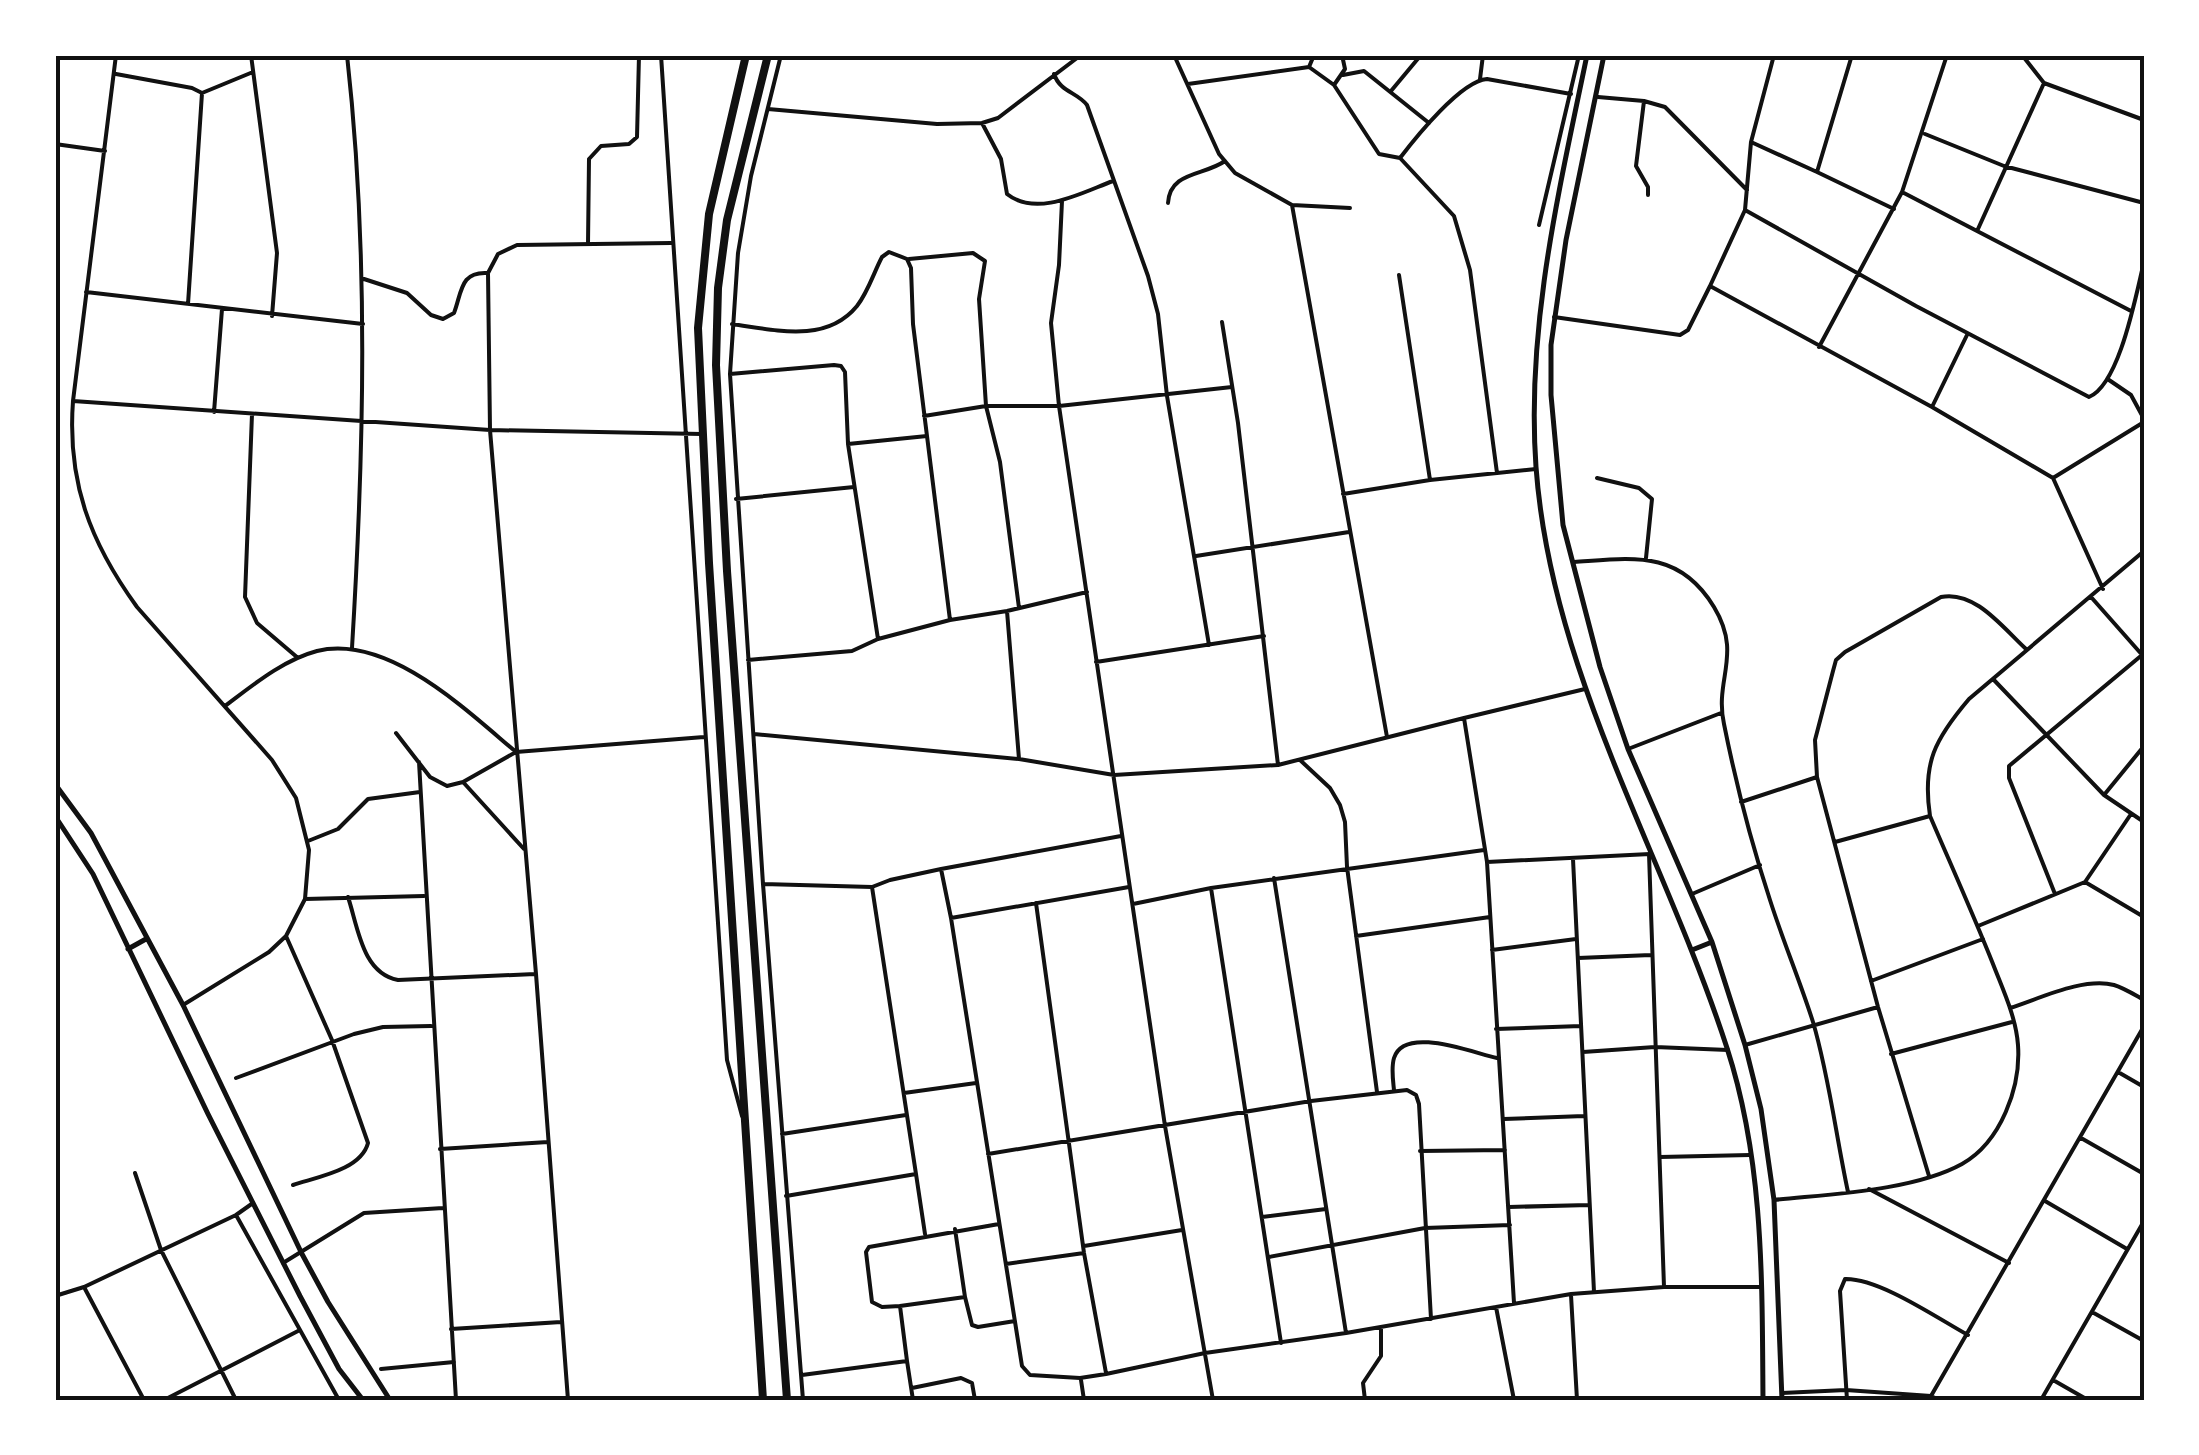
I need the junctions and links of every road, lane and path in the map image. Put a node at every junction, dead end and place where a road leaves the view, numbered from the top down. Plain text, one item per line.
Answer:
1 (116, 55) edge
2 (251, 55) edge
3 (346, 55) edge
4 (639, 55) edge
5 (660, 55) edge
6 (746, 55) edge
7 (768, 55) edge
8 (781, 55) edge
9 (1081, 55) edge
10 (1174, 55) edge
11 (1314, 55) edge
12 (1342, 55) edge
13 (1421, 55) edge
14 (1483, 55) edge
15 (1583, 55) edge
16 (1604, 55) edge
17 (1774, 55) edge
18 (1852, 55) edge
19 (1947, 55) edge
20 (2022, 55) edge
21 (1309, 67) junction
22 (252, 72) junction
23 (114, 74) junction
24 (1054, 74) junction
25 (1343, 75) junction
26 (1480, 79) junction
27 (2044, 83) junction
28 (1188, 84) junction
29 (1334, 85) junction
30 (1391, 91) junction
31 (202, 92) junction
32 (1570, 94) junction
33 (1596, 96) junction
34 (1644, 101) junction
35 (767, 109) junction
36 (2144, 120) edge
37 (982, 123) junction
38 (1429, 123) junction
39 (1923, 134) junction
40 (1752, 142) junction
41 (55, 144) edge
42 (105, 151) junction
43 (1400, 158) junction
44 (1225, 161) junction
45 (2004, 166) junction
46 (1817, 172) junction
47 (1113, 180) junction
48 (1747, 190) junction
49 (1902, 192) junction
50 (1648, 195) dead end
51 (1062, 202) junction
52 (1168, 203) dead end
53 (2144, 203) edge
54 (1292, 205) junction
55 (1350, 208) dead end
56 (1894, 209) junction
57 (1745, 210) junction
58 (1538, 224) dead end
59 (1978, 231) junction
60 (671, 242) junction
61 (588, 244) junction
62 (907, 259) junction
63 (2144, 262) edge
64 (488, 274) junction
65 (1858, 274) junction
66 (1399, 275) dead end
67 (363, 278) junction
68 (1710, 286) junction
69 (86, 292) junction
70 (188, 304) junction
71 (222, 309) junction
72 (2131, 311) junction
73 (272, 316) junction
74 (1554, 318) junction
75 (1222, 322) dead end
76 (362, 324) junction
77 (731, 324) junction
78 (1968, 334) junction
79 (1819, 348) junction
80 (730, 374) junction
81 (2109, 380) junction
82 (1234, 386) junction
83 (1167, 396) junction
84 (73, 402) junction
85 (986, 406) junction
86 (1059, 406) junction
87 (1932, 407) junction
88 (214, 412) junction
89 (252, 414) junction
90 (924, 416) junction
91 (361, 421) junction
92 (2144, 421) edge
93 (490, 430) junction
94 (684, 434) junction
95 (703, 434) junction
96 (927, 436) junction
97 (848, 444) junction
98 (1536, 469) junction
99 (1498, 473) junction
100 (1597, 478) dead end
101 (2053, 478) junction
102 (1430, 480) junction
103 (854, 487) junction
104 (1343, 494) junction
105 (736, 499) junction
106 (1349, 532) junction
107 (1252, 549) junction
108 (2144, 551) edge
109 (1194, 557) junction
110 (1646, 558) junction
111 (1572, 562) junction
112 (2103, 588) junction
113 (1087, 592) junction
114 (2091, 598) junction
115 (1019, 608) junction
116 (1007, 611) junction
117 (950, 620) junction
118 (1264, 636) junction
119 (878, 640) junction
120 (1209, 645) junction
121 (352, 648) junction
122 (2026, 650) junction
123 (2143, 656) edge
124 (298, 658) junction
125 (748, 660) junction
126 (1096, 662) junction
127 (1993, 679) junction
128 (1585, 689) junction
129 (225, 706) junction
130 (1722, 713) junction
131 (1464, 718) junction
132 (396, 734) dead end
133 (754, 734) junction
134 (2044, 734) junction
135 (704, 737) junction
136 (1387, 737) junction
137 (2144, 746) edge
138 (1628, 750) junction
139 (516, 752) junction
140 (1018, 759) junction
141 (1300, 760) junction
142 (418, 762) junction
143 (1278, 764) junction
144 (1114, 775) junction
145 (1817, 777) junction
146 (463, 782) junction
147 (55, 784) edge
148 (420, 792) junction
149 (2104, 795) junction
150 (1741, 802) junction
151 (2131, 814) junction
152 (55, 816) edge
153 (1930, 816) junction
154 (2144, 822) edge
155 (1121, 836) junction
156 (308, 841) junction
157 (1836, 842) junction
158 (525, 850) junction
159 (1484, 850) junction
160 (1651, 854) junction
161 (1573, 859) junction
162 (1488, 862) junction
163 (1760, 864) junction
164 (1346, 867) junction
165 (941, 869) junction
166 (1274, 878) junction
167 (2085, 882) junction
168 (763, 884) junction
169 (872, 887) junction
170 (1130, 887) junction
171 (1210, 888) junction
172 (1692, 894) junction
173 (2055, 894) junction
174 (424, 896) junction
175 (348, 897) junction
176 (305, 899) junction
177 (1036, 903) junction
178 (1133, 904) junction
179 (1490, 917) junction
180 (2144, 917) edge
181 (952, 918) junction
182 (1978, 926) junction
183 (286, 936) junction
184 (1356, 936) junction
185 (1577, 938) junction
186 (146, 939) junction
187 (1983, 939) junction
188 (1712, 942) junction
189 (128, 949) junction
190 (1492, 950) junction
191 (1692, 950) junction
192 (1652, 955) junction
193 (1578, 958) junction
194 (536, 974) junction
195 (429, 978) junction
196 (1871, 981) junction
197 (2144, 1000) edge
198 (183, 1005) junction
199 (1878, 1007) junction
200 (2010, 1008) junction
201 (2013, 1022) junction
202 (1814, 1024) junction
203 (432, 1026) junction
204 (1581, 1026) junction
205 (2144, 1026) edge
206 (1496, 1029) junction
207 (332, 1040) junction
208 (1745, 1044) junction
209 (1655, 1048) junction
210 (1728, 1050) junction
211 (1583, 1052) junction
212 (1891, 1054) junction
213 (1499, 1058) junction
214 (2118, 1072) junction
215 (236, 1078) dead end
216 (976, 1083) junction
217 (2144, 1087) edge
218 (1394, 1090) junction
219 (1377, 1092) junction
220 (904, 1093) junction
221 (1311, 1101) junction
222 (1244, 1112) junction
223 (908, 1115) junction
224 (1585, 1116) junction
225 (1504, 1119) junction
226 (1165, 1126) junction
227 (748, 1129) junction
228 (782, 1134) junction
229 (2081, 1138) junction
230 (548, 1142) junction
231 (1068, 1142) junction
232 (440, 1148) junction
233 (1506, 1150) junction
234 (1420, 1151) junction
235 (988, 1154) junction
236 (1752, 1155) junction
237 (1660, 1157) junction
238 (135, 1173) dead end
239 (916, 1174) junction
240 (2144, 1174) edge
241 (1929, 1176) junction
242 (293, 1186) dead end
243 (1870, 1189) junction
244 (1848, 1192) junction
245 (786, 1196) junction
246 (1774, 1200) junction
247 (2045, 1200) junction
248 (253, 1203) junction
249 (1590, 1206) junction
250 (1509, 1207) junction
251 (443, 1208) junction
252 (1326, 1209) junction
253 (236, 1215) junction
254 (1262, 1218) junction
255 (2144, 1220) edge
256 (999, 1224) junction
257 (1510, 1225) junction
258 (1424, 1228) junction
259 (955, 1229) junction
260 (1182, 1230) junction
261 (925, 1234) junction
262 (1331, 1244) junction
263 (1084, 1249) junction
264 (2128, 1249) junction
265 (161, 1250) junction
266 (302, 1254) junction
267 (1269, 1257) junction
268 (284, 1263) junction
269 (2009, 1263) junction
270 (1006, 1264) junction
271 (84, 1287) junction
272 (1664, 1287) junction
273 (1762, 1287) junction
274 (1594, 1292) junction
275 (1571, 1294) junction
276 (55, 1296) edge
277 (964, 1297) junction
278 (1514, 1303) junction
279 (900, 1306) junction
280 (1496, 1307) junction
281 (2092, 1312) junction
282 (1431, 1319) junction
283 (1015, 1321) junction
284 (562, 1322) junction
285 (1381, 1328) junction
286 (450, 1329) junction
287 (299, 1330) junction
288 (1346, 1333) junction
289 (1968, 1335) junction
290 (2144, 1342) edge
291 (1281, 1344) junction
292 (1206, 1353) junction
293 (454, 1362) junction
294 (907, 1362) junction
295 (381, 1369) dead end
296 (221, 1370) junction
297 (1106, 1374) junction
298 (802, 1375) junction
299 (1080, 1378) junction
300 (2052, 1380) junction
301 (911, 1388) junction
302 (1846, 1390) junction
303 (1782, 1396) edge
304 (1931, 1396) junction
305 (144, 1400) edge
306 (164, 1400) edge
307 (236, 1400) edge
308 (338, 1400) edge
309 (362, 1400) edge
310 (390, 1400) edge
311 (456, 1400) edge
312 (568, 1400) edge
313 (763, 1400) edge
314 (787, 1400) edge
315 (803, 1400) edge
316 (914, 1400) edge
317 (975, 1400) edge
318 (1084, 1400) edge
319 (1213, 1400) edge
320 (1365, 1400) edge
321 (1514, 1400) edge
322 (1576, 1400) edge
323 (1763, 1400) edge
324 (1846, 1400) edge
325 (1938, 1400) edge
326 (2041, 1400) edge
327 (2088, 1400) edge

1 - 23 street
2 - 22 street
3 - 67 street
4 - 61 street
5 - 60 street
6 - 95 highway
7 - 314 highway
8 - 35 street
9 - 24 street
10 - 28 street
11 - 21 street
12 - 25 street
13 - 30 street
14 - 26 street
15 - 32 street
15 - 98 street
16 - 33 street
17 - 40 street
18 - 46 street
19 - 39 street
20 - 27 street
21 - 28 street
21 - 29 street
22 - 31 street
22 - 73 street
23 - 31 street
23 - 42 street
24 - 37 street
24 - 47 street
25 - 29 street
25 - 30 street
26 - 32 street
26 - 38 street
27 - 36 street
27 - 45 street
28 - 44 street
29 - 43 street
30 - 38 street
31 - 70 street
32 - 58 street
33 - 34 street
33 - 74 street
34 - 48 street
34 - 50 street
35 - 37 street
35 - 77 street
37 - 51 street
38 - 43 street
39 - 45 street
39 - 49 street
40 - 46 street
40 - 48 street
41 - 42 street
42 - 69 street
43 - 99 street
44 - 52 street
44 - 54 street
45 - 53 street
45 - 59 street
46 - 56 street
47 - 51 street
47 - 83 street
48 - 57 street
49 - 56 street
49 - 59 street
51 - 86 street
54 - 55 street
54 - 104 street
56 - 65 street
57 - 65 street
57 - 68 street
59 - 72 street
60 - 61 street
60 - 94 street
61 - 64 street
62 - 77 street
62 - 85 street
62 - 90 street
63 - 72 street
64 - 67 street
64 - 93 street
65 - 78 street
65 - 79 street
66 - 102 street
67 - 76 street
68 - 74 street
68 - 79 street
69 - 70 street
69 - 84 street
70 - 71 street
71 - 73 street
71 - 88 street
72 - 81 street
73 - 76 street
74 - 111 street
75 - 82 street
76 - 91 street
77 - 80 street
78 - 81 street
78 - 87 street
79 - 87 street
80 - 97 street
80 - 105 street
81 - 92 street
82 - 83 street
82 - 107 street
83 - 86 street
83 - 109 street
84 - 88 street
84 - 129 street
85 - 86 street
85 - 90 street
85 - 115 street
86 - 113 street
87 - 101 street
88 - 89 street
89 - 91 street
89 - 124 street
90 - 96 street
91 - 93 street
91 - 121 street
92 - 101 street
93 - 94 street
93 - 139 street
94 - 95 street
94 - 135 street
95 - 227 highway
96 - 97 street
96 - 117 street
97 - 103 street
98 - 99 street
98 - 128 street
99 - 102 street
100 - 110 street
101 - 112 street
102 - 104 street
103 - 105 street
103 - 119 street
104 - 106 street
105 - 125 street
106 - 107 street
106 - 136 street
107 - 109 street
107 - 118 street
108 - 112 street
109 - 120 street
110 - 111 street
110 - 130 street
111 - 138 street
112 - 114 street
113 - 115 street
113 - 126 street
114 - 122 street
114 - 123 street
115 - 116 street
116 - 117 street
116 - 140 street
117 - 119 street
118 - 120 street
118 - 143 street
119 - 125 street
120 - 126 street
121 - 124 street
121 - 139 street
122 - 127 street
122 - 145 street
123 - 134 street
124 - 129 street
125 - 133 street
126 - 144 street
127 - 134 street
127 - 153 street
128 - 131 street
128 - 160 street
129 - 156 street
130 - 138 street
130 - 150 street
131 - 136 street
131 - 159 street
132 - 142 street
133 - 140 street
133 - 168 street
134 - 149 street
134 - 173 street
135 - 139 street
135 - 227 street
136 - 141 street
137 - 149 street
138 - 172 street
139 - 146 street
139 - 158 street
140 - 144 street
141 - 143 street
141 - 164 street
142 - 146 street
142 - 148 street
143 - 144 street
144 - 155 street
145 - 150 street
145 - 157 street
146 - 158 street
147 - 186 street
148 - 156 street
148 - 174 street
149 - 151 street
150 - 163 street
151 - 154 street
151 - 167 street
152 - 189 street
153 - 157 street
153 - 182 street
155 - 165 street
155 - 170 street
156 - 176 street
157 - 196 street
158 - 194 street
159 - 162 street
159 - 164 street
160 - 161 street
160 - 191 street
160 - 192 street
161 - 162 street
161 - 185 street
162 - 179 street
163 - 172 street
163 - 202 street
164 - 166 street
164 - 184 street
165 - 169 street
165 - 181 street
166 - 171 street
166 - 221 street
167 - 173 street
167 - 180 street
168 - 169 street
168 - 228 street
169 - 220 street
170 - 177 street
170 - 178 street
171 - 178 street
171 - 222 street
172 - 188 street
173 - 182 street
174 - 175 street
174 - 195 street
175 - 176 street
175 - 195 street
176 - 183 street
177 - 181 street
177 - 231 street
178 - 226 street
179 - 184 street
179 - 190 street
181 - 216 street
182 - 187 street
183 - 198 street
183 - 207 street
184 - 219 street
185 - 190 street
185 - 193 street
186 - 189 street
186 - 198 street
187 - 196 street
187 - 200 street
188 - 191 street
188 - 208 street
189 - 248 street
190 - 206 street
191 - 210 street
192 - 193 street
192 - 209 street
193 - 204 street
194 - 195 street
194 - 230 street
195 - 203 street
196 - 199 street
197 - 200 street
198 - 266 street
199 - 202 street
199 - 212 street
200 - 201 street
201 - 212 street
201 - 241 street
202 - 208 street
202 - 244 street
203 - 207 street
203 - 232 street
204 - 206 street
204 - 211 street
205 - 214 street
206 - 213 street
207 - 215 street
207 - 242 street
208 - 246 street
209 - 210 street
209 - 211 street
209 - 237 street
210 - 236 street
211 - 224 street
212 - 241 street
213 - 218 street
213 - 225 street
214 - 217 street
214 - 229 street
216 - 220 street
216 - 235 street
218 - 219 street
218 - 234 street
219 - 221 street
220 - 223 street
221 - 222 street
221 - 252 street
222 - 226 street
222 - 254 street
223 - 228 street
223 - 239 street
224 - 225 street
224 - 249 street
225 - 233 street
226 - 231 street
226 - 260 street
227 - 313 highway
228 - 245 street
229 - 240 street
229 - 247 street
230 - 232 street
230 - 284 street
231 - 235 street
231 - 263 street
232 - 251 street
233 - 234 street
233 - 250 street
234 - 258 street
235 - 256 street
236 - 237 street
236 - 273 street
237 - 272 street
238 - 265 street
239 - 245 street
239 - 261 street
241 - 243 street
243 - 244 street
243 - 269 street
244 - 246 street
245 - 298 street
246 - 303 street
247 - 264 street
247 - 269 street
248 - 253 street
248 - 268 street
249 - 250 street
249 - 274 street
250 - 257 street
251 - 266 street
251 - 286 street
252 - 254 street
252 - 262 street
253 - 265 street
253 - 287 street
254 - 267 street
255 - 264 street
256 - 259 street
256 - 270 street
257 - 258 street
257 - 278 street
258 - 262 street
258 - 282 street
259 - 261 street
259 - 277 street
260 - 263 street
260 - 292 street
261 - 279 street
262 - 267 street
262 - 288 street
263 - 270 street
263 - 297 street
264 - 281 street
265 - 271 street
265 - 296 street
266 - 268 street
266 - 310 street
267 - 291 street
268 - 309 street
269 - 289 street
270 - 283 street
271 - 276 street
271 - 305 street
272 - 273 street
272 - 274 street
273 - 323 street
274 - 275 street
275 - 278 street
275 - 322 street
277 - 279 street
277 - 283 street
278 - 280 street
279 - 294 street
280 - 282 street
280 - 321 street
281 - 290 street
281 - 300 street
282 - 285 street
283 - 299 street
284 - 286 street
284 - 312 street
285 - 288 street
285 - 320 street
286 - 293 street
287 - 296 street
287 - 308 street
288 - 291 street
289 - 302 street
289 - 304 street
291 - 292 street
292 - 297 street
292 - 319 street
293 - 295 street
293 - 311 street
294 - 298 street
294 - 301 street
296 - 306 street
296 - 307 street
297 - 299 street
298 - 315 street
299 - 318 street
300 - 326 street
300 - 327 street
301 - 316 street
301 - 317 street
302 - 303 street
302 - 304 street
302 - 324 street
304 - 325 street

